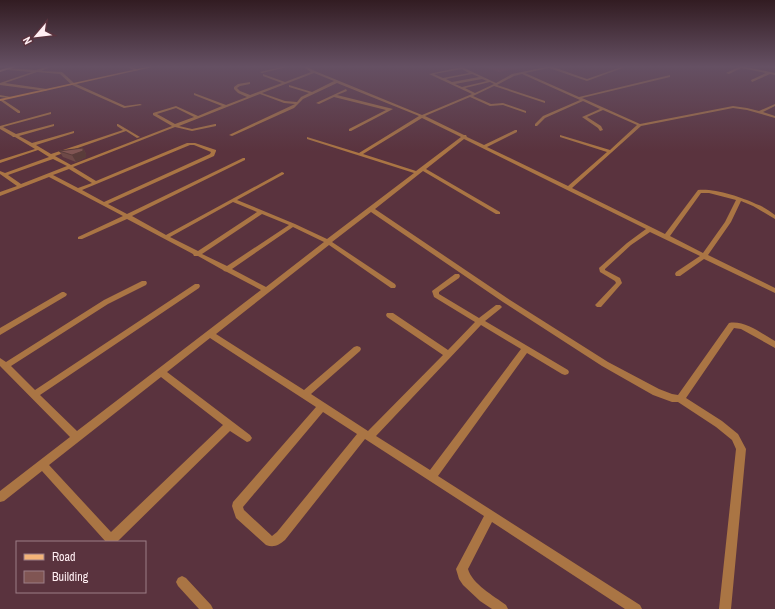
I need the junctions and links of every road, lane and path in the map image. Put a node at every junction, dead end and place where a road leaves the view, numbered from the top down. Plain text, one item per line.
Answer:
1 (24, 94) edge
2 (97, 94) edge
3 (196, 94) edge
4 (245, 94) edge
5 (253, 94) edge
6 (262, 94) edge
7 (310, 94) edge
8 (312, 94) edge
9 (338, 94) edge
10 (372, 94) edge
11 (474, 94) edge
12 (522, 94) edge
13 (570, 94) edge
14 (593, 94) edge
15 (249, 96) junction
16 (335, 96) junction
17 (470, 96) junction
18 (9, 97) dead end
19 (319, 97) dead end
20 (578, 98) junction
21 (1, 99) edge
22 (583, 100) junction
23 (544, 102) dead end
24 (298, 103) junction
25 (318, 103) dead end
26 (140, 105) dead end
27 (398, 105) junction
28 (775, 105) edge
29 (225, 106) junction
30 (602, 109) junction
31 (390, 110) junction
32 (19, 112) dead end
33 (525, 112) dead end
34 (50, 113) dead end
35 (759, 113) junction
36 (422, 116) junction
37 (197, 117) junction
38 (775, 117) edge
39 (54, 125) dead end
40 (118, 125) dead end
41 (215, 125) dead end
42 (536, 125) dead end
43 (640, 125) junction
44 (175, 126) junction
45 (1, 128) edge
46 (126, 130) junction
47 (350, 130) dead end
48 (601, 130) dead end
49 (516, 131) dead end
50 (73, 132) dead end
51 (231, 135) dead end
52 (14, 136) junction
53 (465, 136) junction
54 (561, 136) dead end
55 (138, 137) dead end
56 (308, 138) dead end
57 (32, 146) junction
58 (131, 146) dead end
59 (485, 146) junction
60 (38, 149) junction
61 (609, 151) junction
62 (360, 154) junction
63 (52, 156) junction
64 (243, 159) dead end
65 (0, 162) edge
66 (71, 168) junction
67 (420, 171) junction
68 (282, 173) dead end
69 (2, 174) edge
70 (49, 175) junction
71 (96, 183) junction
72 (21, 186) junction
73 (569, 188) junction
74 (78, 190) junction
75 (0, 194) edge
76 (739, 199) junction
77 (232, 200) junction
78 (104, 204) junction
79 (371, 209) junction
80 (261, 212) junction
81 (498, 213) dead end
82 (127, 217) junction
83 (775, 217) edge
84 (293, 225) junction
85 (650, 229) junction
86 (166, 237) junction
87 (666, 237) junction
88 (80, 238) dead end
89 (328, 242) junction
90 (196, 255) junction
91 (704, 256) junction
92 (226, 270) junction
93 (678, 274) dead end
94 (457, 276) dead end
95 (144, 283) dead end
96 (196, 286) dead end
97 (392, 286) dead end
98 (266, 290) junction
99 (775, 291) edge
100 (64, 294) dead end
101 (599, 305) dead end
102 (498, 307) dead end
103 (390, 315) dead end
104 (480, 321) junction
105 (0, 332) edge
106 (210, 334) junction
107 (775, 345) edge
108 (526, 348) junction
109 (357, 349) dead end
110 (448, 354) junction
111 (3, 364) edge
112 (160, 372) junction
113 (565, 372) dead end
114 (34, 395) junction
115 (304, 395) junction
116 (680, 399) junction
117 (322, 407) junction
118 (230, 425) junction
119 (366, 436) junction
120 (77, 437) junction
121 (248, 438) dead end
122 (42, 464) junction
123 (431, 477) junction
124 (0, 497) edge
125 (490, 515) junction
126 (112, 541) edge
127 (182, 582) dead end
128 (207, 609) edge
129 (502, 609) edge
130 (636, 609) edge
131 (725, 609) edge

1 - 21 street
2 - 26 street
3 - 29 street
4 - 15 street
5 - 15 street
6 - 24 street
7 - 24 street
8 - 19 street
9 - 16 street
10 - 27 street
11 - 17 street
12 - 23 street
13 - 20 street
14 - 20 street
15 - 29 street
16 - 25 street
16 - 31 street
17 - 33 street
17 - 36 street
18 - 21 street
20 - 22 street
21 - 32 street
22 - 30 street
22 - 42 street
24 - 51 street
27 - 31 street
27 - 36 street
28 - 35 street
29 - 37 street
30 - 43 street
30 - 48 street
31 - 47 street
34 - 45 street
35 - 38 street
35 - 43 street
36 - 53 street
36 - 62 street
37 - 44 street
37 - 44 street
39 - 52 street
40 - 46 street
41 - 44 street
43 - 61 street
44 - 66 street
45 - 52 street
46 - 55 street
46 - 63 street
49 - 59 street
50 - 57 street
52 - 57 street
53 - 59 street
53 - 67 street
54 - 61 street
56 - 62 street
57 - 60 street
58 - 66 street
59 - 73 street
60 - 63 street
60 - 65 street
61 - 73 street
62 - 67 street
63 - 66 street
63 - 69 street
64 - 82 street
66 - 70 street
66 - 71 street
67 - 79 street
67 - 81 street
68 - 77 street
69 - 72 street
70 - 72 street
70 - 74 street
71 - 74 street
71 - 78 street
72 - 75 street
73 - 85 street
74 - 78 street
76 - 83 street
76 - 87 street
76 - 91 street
77 - 80 street
77 - 86 street
78 - 82 street
79 - 89 street
79 - 116 street
80 - 84 street
80 - 90 street
82 - 86 street
82 - 88 street
84 - 89 street
84 - 92 street
85 - 87 street
85 - 101 street
86 - 90 street
87 - 91 street
89 - 97 street
89 - 98 street
90 - 92 street
91 - 93 street
91 - 99 street
92 - 98 street
94 - 104 street
95 - 111 street
96 - 114 street
98 - 106 street
100 - 105 street
102 - 104 street
103 - 110 street
104 - 108 street
104 - 110 street
106 - 112 street
106 - 115 street
107 - 116 street
108 - 113 street
108 - 123 street
109 - 115 street
110 - 119 street
111 - 114 street
112 - 118 street
112 - 120 street
114 - 120 street
115 - 117 street
116 - 131 street
117 - 119 street
117 - 119 street
118 - 121 street
118 - 126 street
119 - 123 street
120 - 122 street
122 - 124 street
122 - 126 street
123 - 125 street
125 - 129 street
125 - 130 street
127 - 128 street

